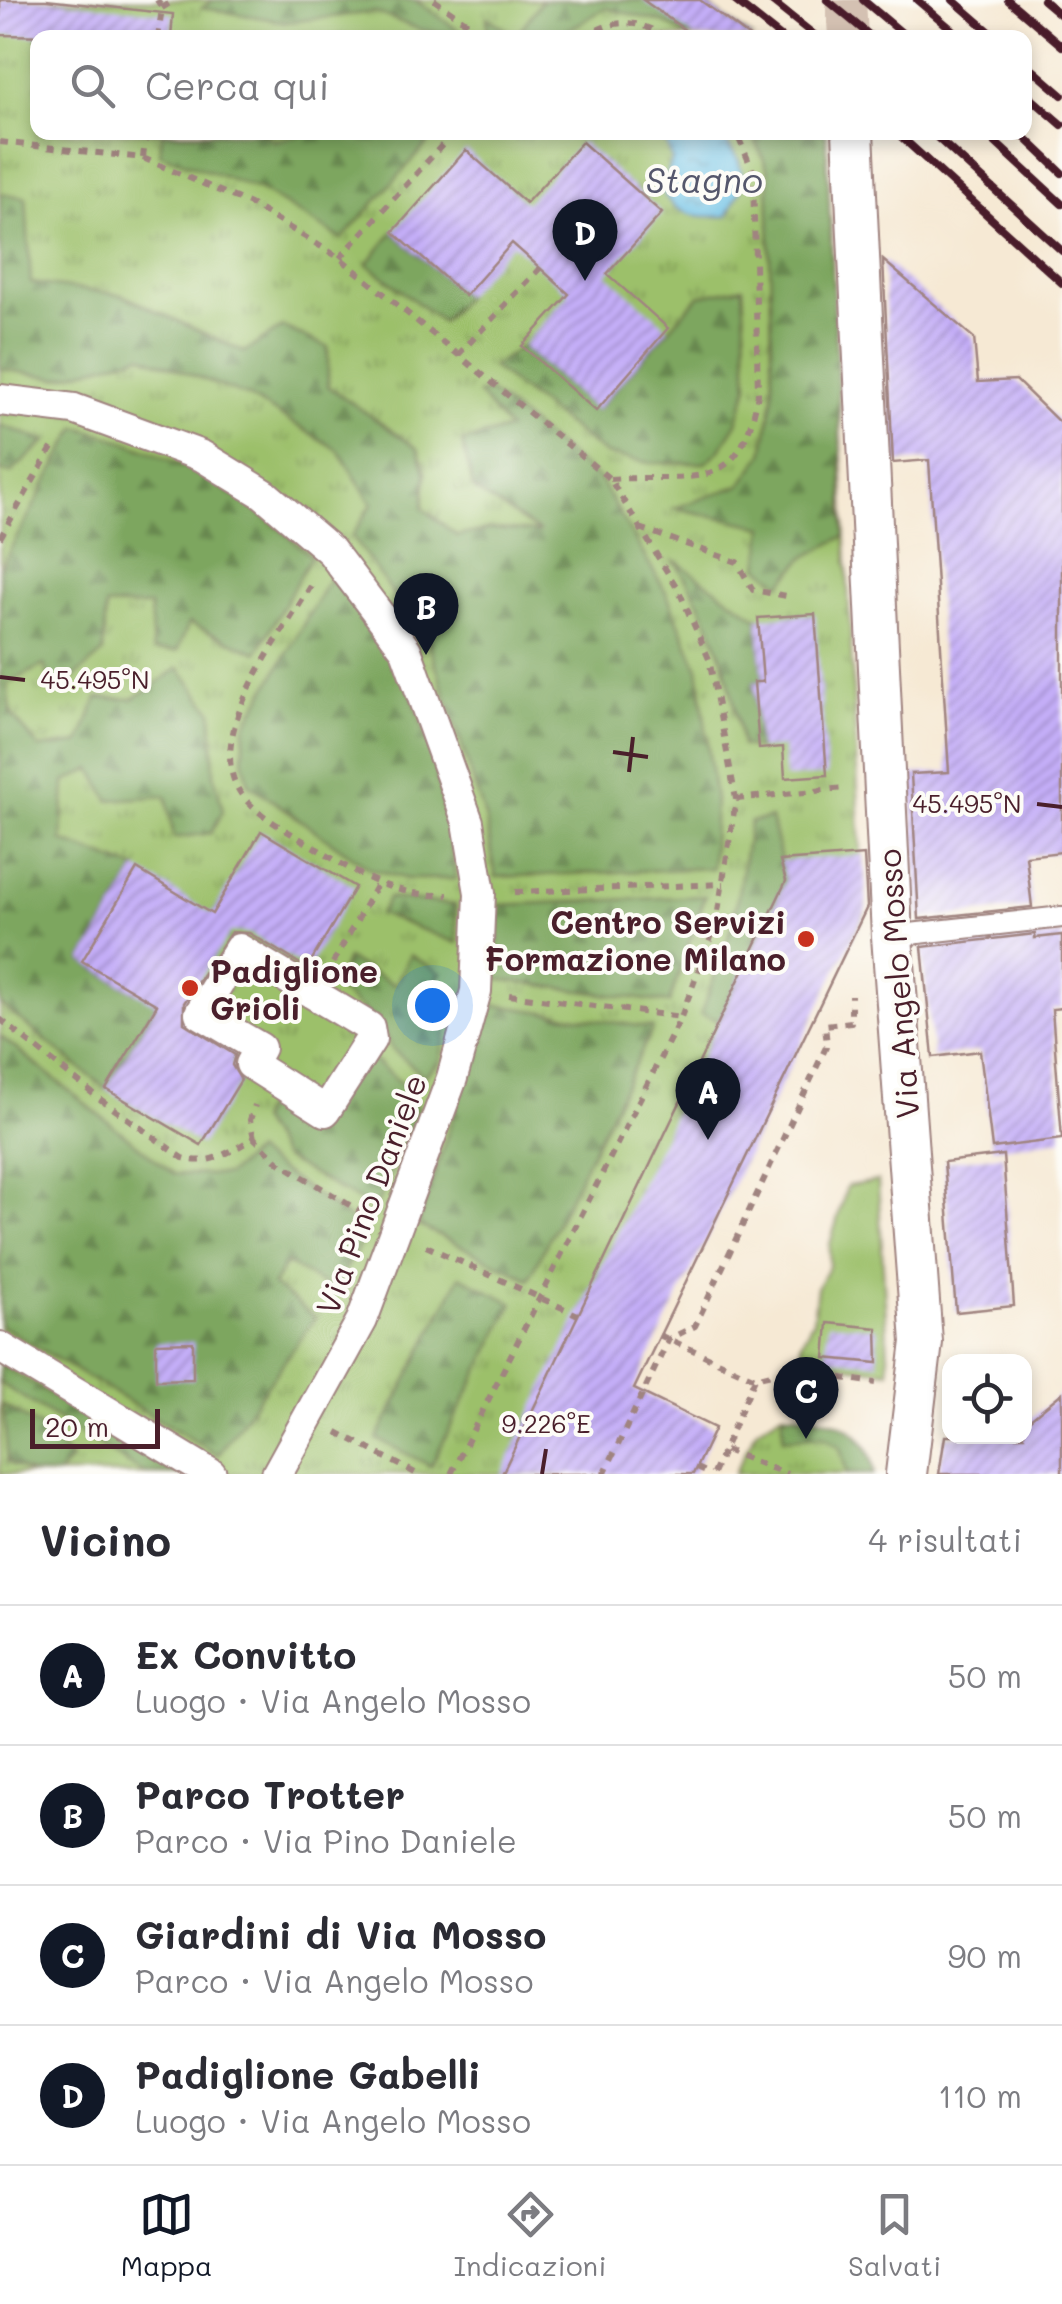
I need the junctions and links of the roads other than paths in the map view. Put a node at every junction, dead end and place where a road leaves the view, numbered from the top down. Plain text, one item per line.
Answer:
1 (853, 140) edge
2 (0, 400) edge
3 (1062, 917) edge
4 (892, 936) junction
5 (364, 1024) joint
6 (0, 1347) edge
7 (211, 1474) edge
8 (277, 1474) edge
9 (906, 1474) edge

1 - 4 street, Via Angelo Mosso
2 - 8 street, Via Pino Daniele
3 - 4 lane
4 - 9 street, Via Angelo Mosso
5 - 5 street
6 - 7 street

